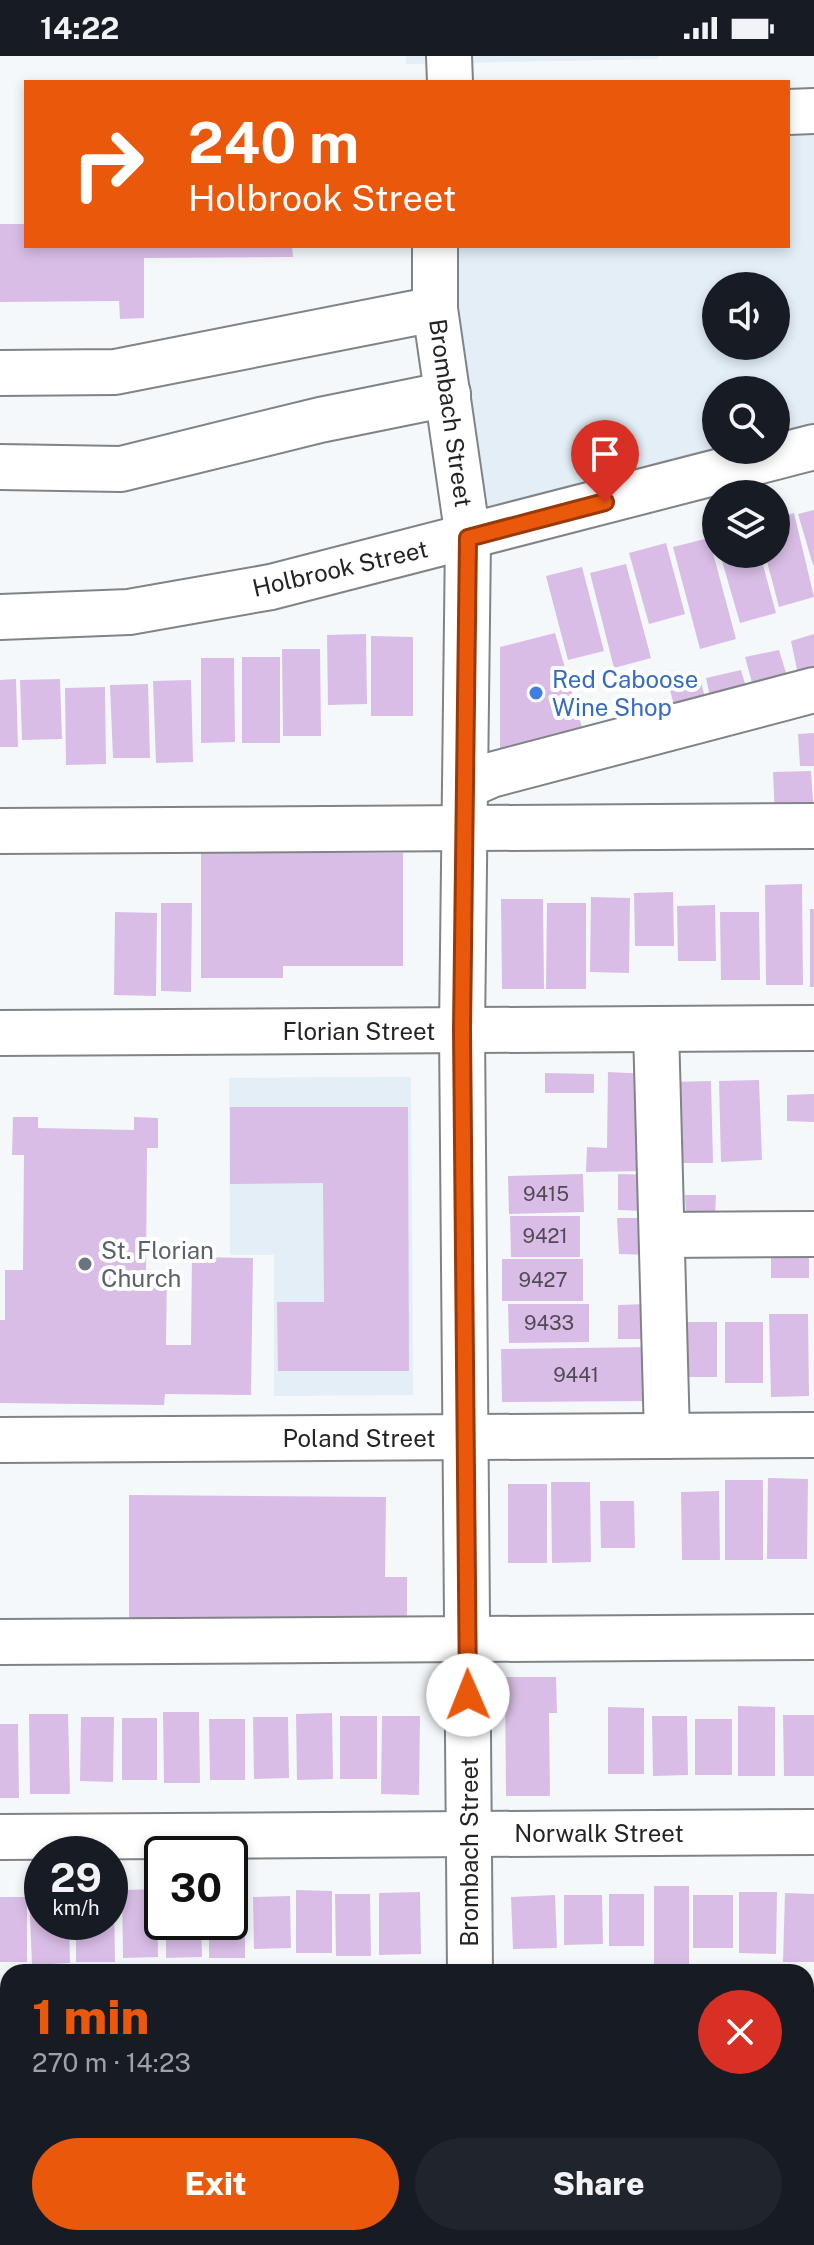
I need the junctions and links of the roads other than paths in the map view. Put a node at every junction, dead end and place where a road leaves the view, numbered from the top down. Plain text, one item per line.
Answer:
1 (423, 56) edge
2 (449, 56) edge
3 (426, 80) edge
4 (450, 80) edge
5 (814, 111) edge
6 (790, 112) edge
7 (435, 248) edge
8 (435, 309) junction
9 (0, 373) edge
10 (448, 394) junction
11 (814, 447) edge
12 (0, 467) edge
13 (468, 538) junction
14 (0, 617) edge
15 (814, 690) edge
16 (465, 807) junction
17 (814, 826) edge
18 (0, 831) edge
19 (814, 1028) edge
20 (656, 1029) junction
21 (462, 1030) junction
22 (0, 1033) edge
23 (814, 1234) edge
24 (662, 1235) junction
25 (814, 1435) edge
26 (667, 1436) junction
27 (466, 1437) junction
28 (0, 1440) edge
29 (814, 1637) edge
30 (467, 1641) junction
31 (0, 1642) edge
32 (814, 1832) edge
33 (469, 1834) junction
34 (0, 1837) edge
35 (470, 1964) edge

1 - 3 street
2 - 4 street
5 - 6 street
7 - 8 street, Brombach Street
8 - 9 street
8 - 10 street, Brombach Street
10 - 12 street
10 - 13 street, Brombach Street
11 - 13 street, Holbrook Street
13 - 14 street, Holbrook Street
13 - 16 street, Brombach Street
15 - 16 street
16 - 17 street
16 - 18 street
16 - 21 street, Brombach Street
19 - 20 street, Florian Street
20 - 21 street, Florian Street
20 - 24 street
21 - 22 street, Florian Street
21 - 27 street, Brombach Street
23 - 24 street
24 - 26 street
25 - 26 street, Poland Street
26 - 27 street, Poland Street
27 - 28 street, Poland Street
27 - 30 street, Brombach Street
29 - 30 street
30 - 31 street
30 - 33 street, Brombach Street
32 - 33 street, Norwalk Street
33 - 34 street, Norwalk Street
33 - 35 street, Brombach Street

